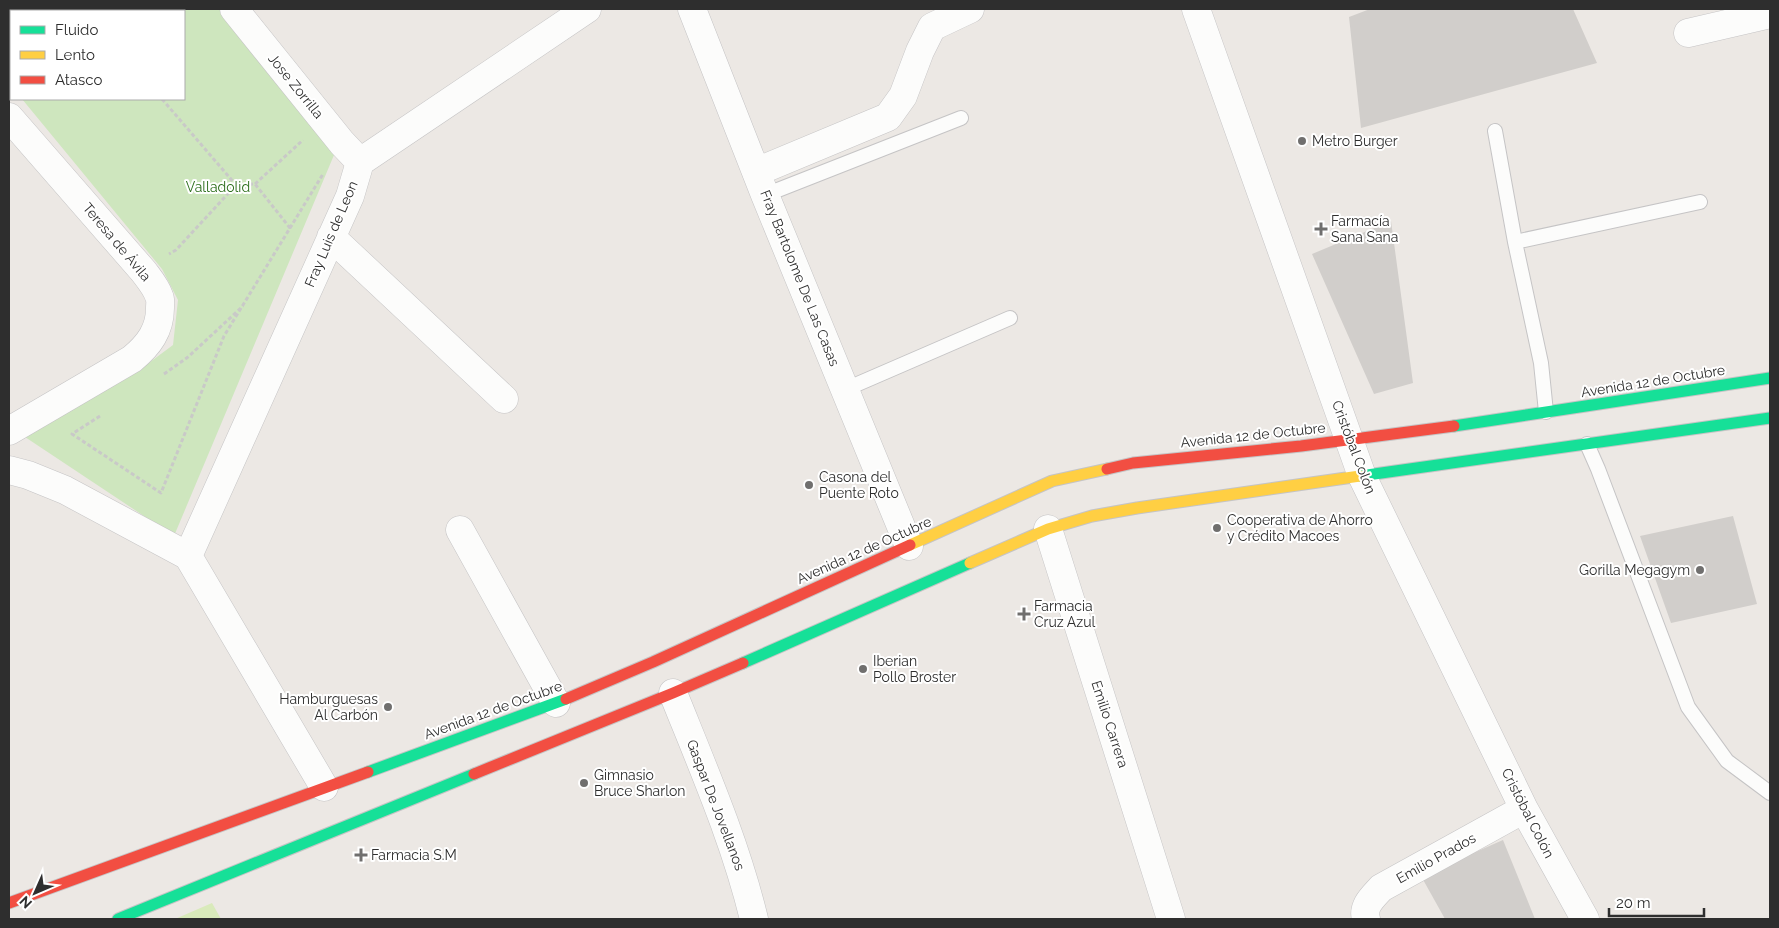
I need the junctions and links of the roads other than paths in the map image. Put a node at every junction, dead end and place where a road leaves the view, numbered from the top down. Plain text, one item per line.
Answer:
1 (234, 9) edge
2 (587, 9) edge
3 (692, 9) edge
4 (970, 9) edge
5 (1196, 9) edge
6 (1770, 14) edge
7 (1688, 33) dead end
8 (9, 117) edge
9 (961, 118) dead end
10 (1495, 131) dead end
11 (360, 162) junction
12 (761, 184) junction
13 (1700, 202) dead end
14 (331, 237) junction
15 (1515, 242) junction
16 (1010, 318) dead end
17 (1770, 378) edge
18 (846, 389) junction
19 (504, 399) dead end
20 (1546, 412) junction
21 (1770, 418) edge
22 (9, 431) edge
23 (1350, 440) junction
24 (1587, 444) junction
25 (9, 470) edge
26 (1362, 476) junction
27 (460, 530) dead end
28 (1048, 530) junction
29 (908, 546) junction
30 (188, 556) junction
31 (673, 693) junction
32 (556, 703) junction
33 (324, 787) junction
34 (1770, 792) edge
35 (1524, 809) junction
36 (9, 903) edge
37 (118, 919) edge
38 (754, 919) edge
39 (1171, 919) edge
40 (1366, 919) edge
41 (1585, 919) edge

1 - 11 street, Jose Zorrilla
2 - 11 street, Fray Luis de Leon
3 - 12 street, Fray Bartolome De Las Casas
4 - 12 street
5 - 23 street, Cristóbal Colón
6 - 7 street
8 - 22 street, Teresa de Ávila
9 - 12 lane
10 - 15 lane
11 - 14 street, Fray Luis de Leon
12 - 18 street, Fray Bartolome De Las Casas
13 - 15 lane
14 - 19 street
14 - 30 street, Fray Luis de Leon
15 - 20 lane
16 - 18 lane
17 - 20 main road, Avenida 12 de Octubre
18 - 29 street, Fray Bartolome De Las Casas
20 - 23 main road, Avenida 12 de Octubre
21 - 24 main road
23 - 26 street, Cristóbal Colón
23 - 29 main road, Avenida 12 de Octubre
24 - 26 main road
24 - 34 lane
25 - 30 street
26 - 28 main road
26 - 35 street, Cristóbal Colón
27 - 32 street
28 - 31 main road
28 - 39 street, Emilio Carrera
29 - 32 main road, Avenida 12 de Octubre
30 - 33 street
31 - 37 main road
31 - 38 street, Gaspar De Jovellanos
32 - 33 main road, Avenida 12 de Octubre
33 - 36 main road, Avenida 12 de Octubre
35 - 40 street, Emilio Prados
35 - 41 street, Cristóbal Colón

